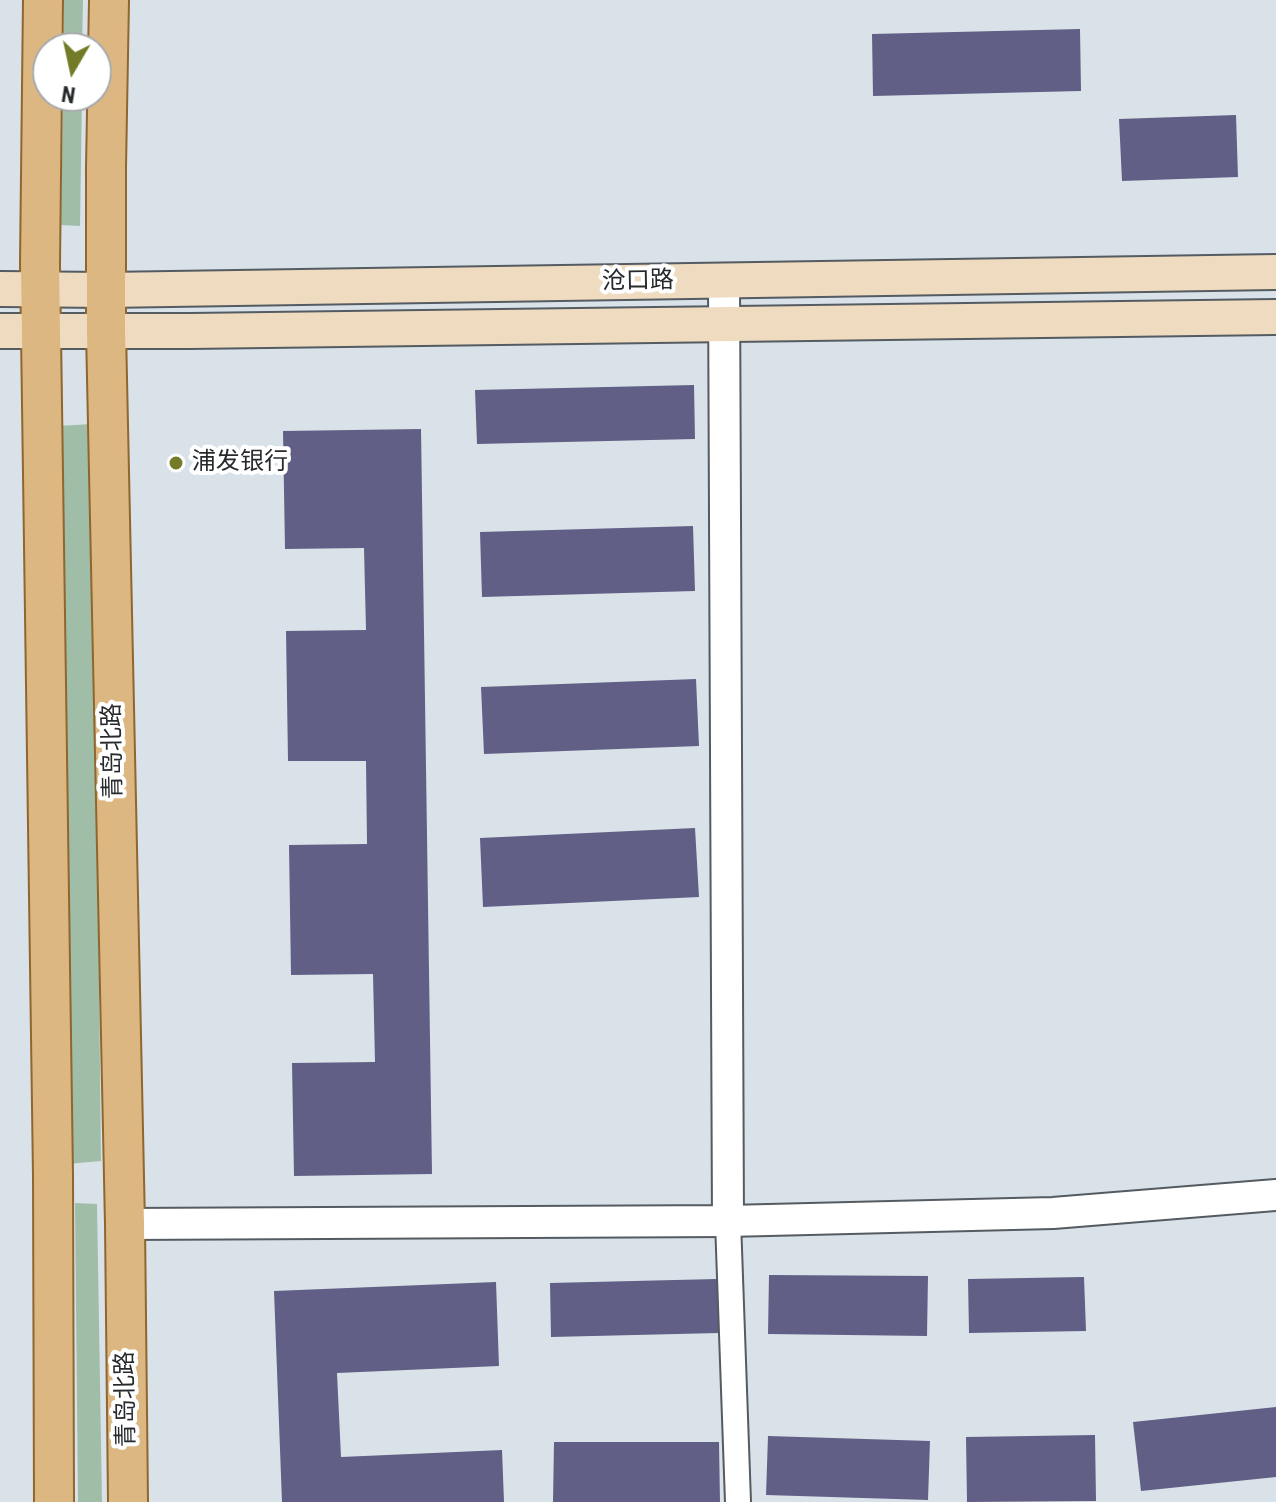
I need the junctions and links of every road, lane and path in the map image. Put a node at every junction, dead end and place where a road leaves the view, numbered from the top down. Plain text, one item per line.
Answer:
1 (43, 0) edge
2 (109, 0) edge
3 (1276, 272) edge
4 (724, 281) junction
5 (0, 289) edge
6 (40, 290) junction
7 (106, 290) junction
8 (1276, 317) edge
9 (724, 324) junction
10 (0, 331) edge
11 (41, 331) junction
12 (106, 331) junction
13 (1276, 1195) edge
14 (728, 1221) junction
15 (125, 1224) junction
16 (54, 1502) edge
17 (128, 1502) edge
18 (738, 1502) edge

1 - 6 main road
2 - 7 main road, 青岛北路
3 - 4 main road, 沧口路
4 - 7 main road, 沧口路
4 - 9 street
5 - 6 main road, 沧口路
6 - 7 main road, 沧口路
6 - 11 main road
7 - 12 main road, 青岛北路
8 - 9 main road, 沧口路
9 - 12 main road, 沧口路
9 - 14 street
10 - 11 main road, 沧口路
11 - 12 main road, 沧口路
11 - 16 main road
12 - 15 main road, 青岛北路
13 - 14 street
14 - 15 street
14 - 18 street
15 - 17 main road, 青岛北路

